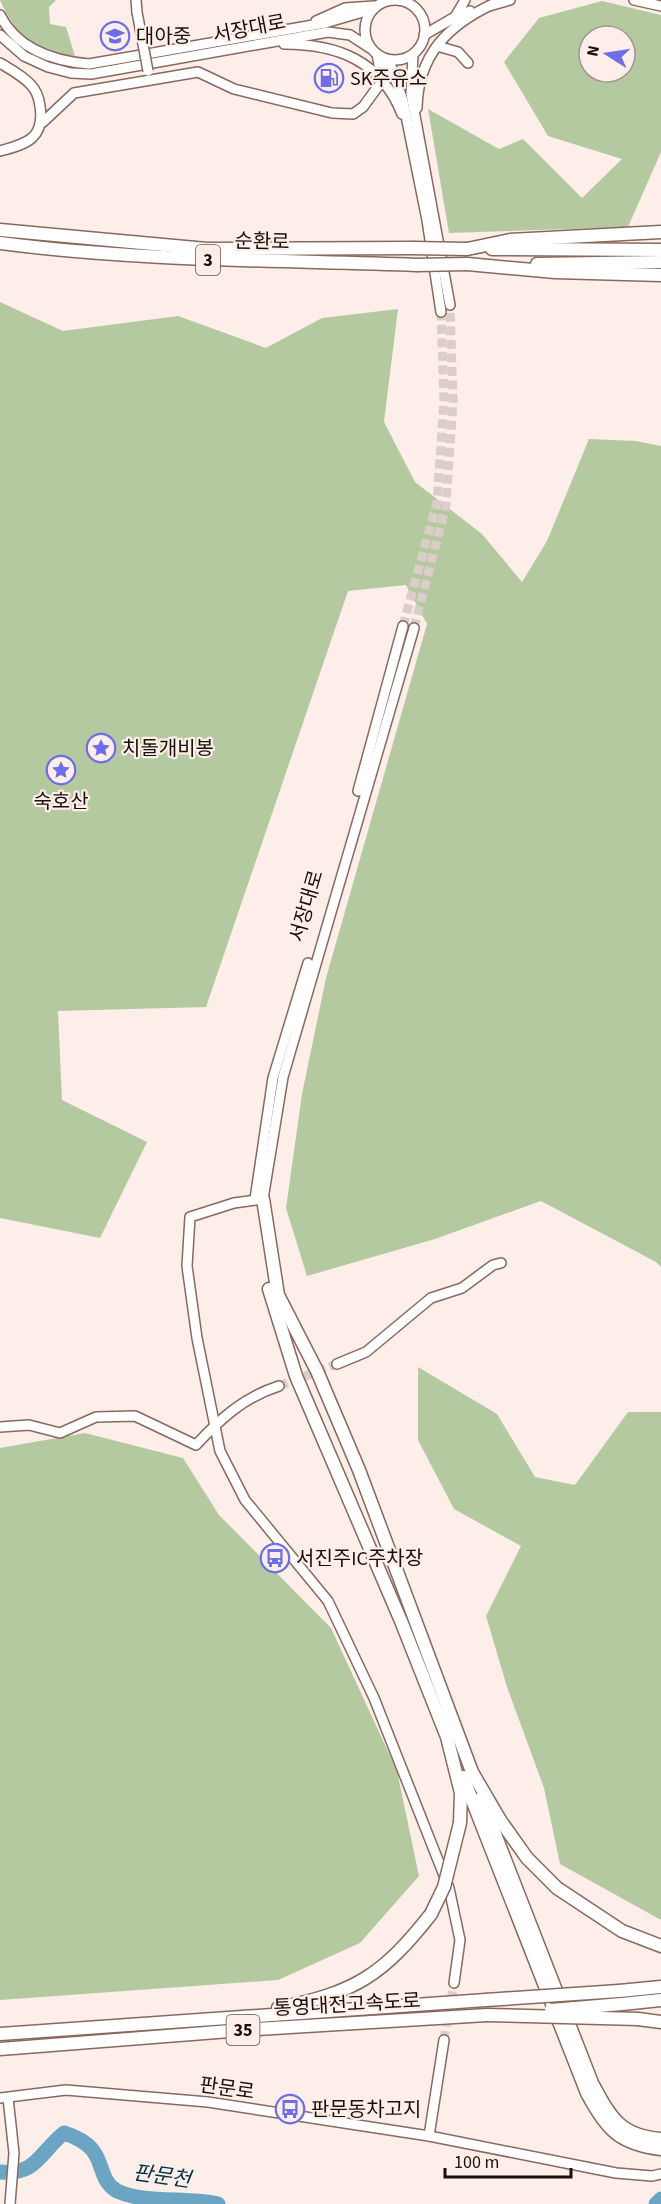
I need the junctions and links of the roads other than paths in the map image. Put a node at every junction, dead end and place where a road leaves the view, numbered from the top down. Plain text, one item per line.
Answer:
1 (136, 0) edge
2 (465, 0) edge
3 (510, 0) edge
4 (634, 0) edge
5 (407, 1) edge
6 (493, 4) junction
7 (661, 6) edge
8 (375, 8) junction
9 (0, 15) edge
10 (455, 17) junction
11 (0, 35) edge
12 (266, 44) junction
13 (420, 44) junction
14 (436, 46) junction
15 (374, 51) junction
16 (389, 60) junction
17 (0, 63) edge
18 (468, 63) dead end
19 (149, 75) junction
20 (382, 81) junction
21 (43, 122) junction
22 (417, 125) junction
23 (411, 139) junction
24 (0, 151) edge
25 (0, 230) edge
26 (661, 232) edge
27 (0, 243) edge
28 (467, 249) junction
29 (661, 250) edge
30 (661, 262) edge
31 (467, 264) junction
32 (661, 274) edge
33 (450, 305) tunnel mouth
34 (441, 312) tunnel mouth
35 (404, 626) tunnel mouth
36 (414, 628) tunnel mouth
37 (259, 1199) junction
38 (501, 1263) dead end
39 (337, 1364) tunnel mouth
40 (279, 1386) tunnel mouth
41 (214, 1425) junction
42 (0, 1427) edge
43 (447, 1737) junction
44 (472, 1772) junction
45 (661, 1946) edge
46 (454, 1983) tunnel mouth
47 (661, 1987) edge
48 (661, 2000) edge
49 (487, 2015) junction
50 (235, 2017) junction
51 (661, 2022) edge
52 (0, 2034) edge
53 (444, 2040) tunnel mouth
54 (0, 2049) edge
55 (4, 2098) edge
56 (429, 2136) junction
57 (661, 2139) edge
58 (661, 2149) edge
59 (661, 2174) edge
60 (10, 2204) edge

1 - 19 street, bridge
2 - 10 street
3 - 6 street
4 - 7 street
5 - 8 street
5 - 13 street
6 - 10 street
6 - 14 street
8 - 9 street, 서장대로
8 - 15 street
10 - 13 street
11 - 12 street, 서장대로
12 - 15 street, 서장대로
12 - 20 street
13 - 14 street
13 - 16 street
13 - 22 street
14 - 18 street
14 - 22 street
15 - 16 street
15 - 20 street
16 - 20 street
16 - 23 street
17 - 21 street
19 - 20 street
19 - 21 street
20 - 23 street
21 - 24 street
22 - 33 street
23 - 34 street
25 - 28 highway, 순환로 / 3, bridge
26 - 28 highway
27 - 31 highway, 순환로 / 3, bridge
28 - 29 highway, 3
30 - 31 highway, 3
31 - 32 highway
35 - 37 street, 서장대로
36 - 37 street, 서장대로
37 - 41 street
37 - 43 highway
37 - 44 highway
38 - 39 street
40 - 41 street
41 - 42 street
41 - 46 street
43 - 50 highway, bridge
43 - 58 highway
44 - 45 highway
44 - 57 highway
47 - 50 highway, 통영대전고속도로 / 35, bridge
48 - 49 highway, 통영대전고속도로 / 35, bridge
49 - 51 highway, bridge
49 - 54 highway, 통영대전고속도로 / 35
50 - 52 highway, 통영대전고속도로 / 35
53 - 56 street
55 - 56 street, 판문로
55 - 60 street
56 - 59 street, 판문로

